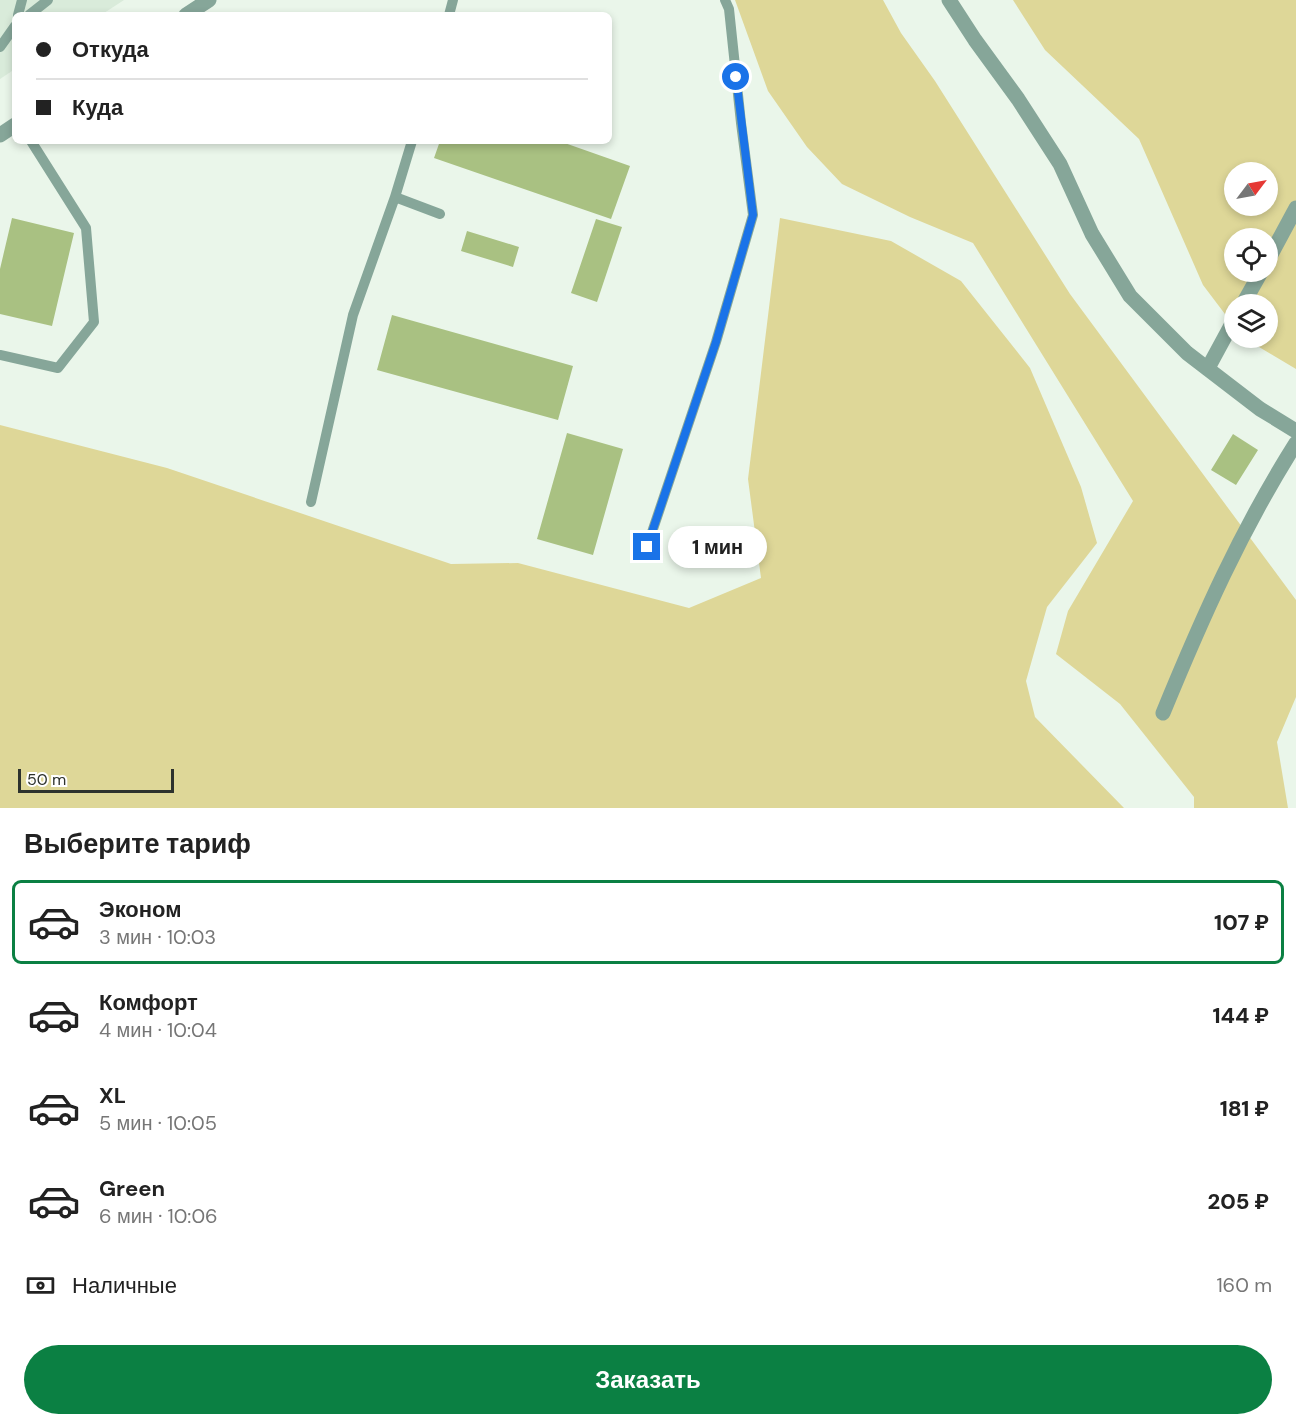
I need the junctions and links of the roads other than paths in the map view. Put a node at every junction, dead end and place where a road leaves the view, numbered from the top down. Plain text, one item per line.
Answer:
1 (48, 0) edge
2 (209, 0) edge
3 (725, 0) edge
4 (949, 0) edge
5 (33, 12) edge
6 (191, 12) edge
7 (12, 29) edge
8 (0, 47) edge
9 (33, 144) edge
10 (411, 144) edge
11 (395, 197) junction
12 (1296, 208) edge
13 (440, 214) dead end
14 (1278, 241) edge
15 (1224, 338) edge
16 (0, 355) edge
17 (1208, 368) junction
18 (1296, 430) edge
19 (1296, 443) edge
20 (311, 502) dead end
21 (647, 547) dead end
22 (1162, 713) dead end

1 - 5 lane
2 - 6 street
3 - 21 lane
4 - 17 street
7 - 8 lane
9 - 16 lane
10 - 11 lane
11 - 13 lane
11 - 20 lane
12 - 14 street
15 - 17 street
17 - 18 street
19 - 22 street

